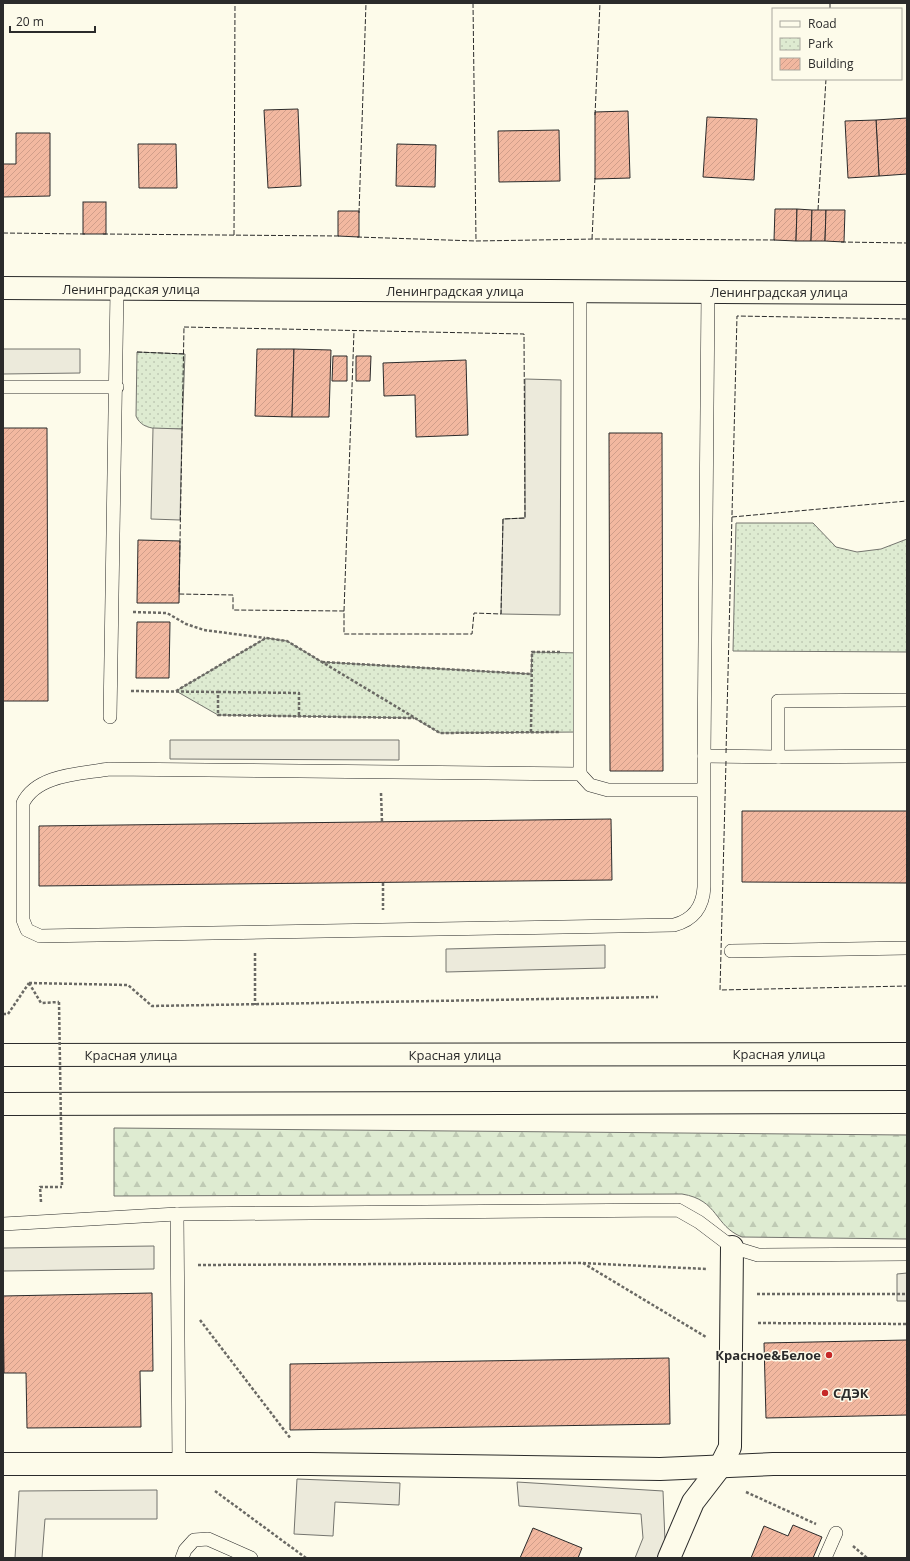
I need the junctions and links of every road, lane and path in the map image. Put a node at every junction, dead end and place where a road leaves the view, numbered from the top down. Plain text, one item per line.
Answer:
1 (3, 288) edge
2 (117, 290) junction
3 (580, 292) junction
4 (708, 292) junction
5 (907, 293) edge
6 (3, 387) edge
7 (117, 387) junction
8 (112, 611) junction
9 (266, 638) junction
10 (580, 653) junction
11 (322, 662) junction
12 (531, 674) junction
13 (110, 691) junction
14 (176, 691) junction
15 (218, 692) junction
16 (907, 700) edge
17 (110, 716) dead end
18 (299, 716) junction
19 (414, 718) junction
20 (531, 732) junction
21 (580, 732) junction
22 (704, 756) junction
23 (907, 756) edge
24 (778, 757) junction
25 (380, 772) junction
26 (580, 774) junction
27 (704, 790) junction
28 (382, 822) dead end
29 (383, 883) dead end
30 (383, 930) junction
31 (255, 932) junction
32 (907, 948) edge
33 (731, 951) dead end
34 (29, 983) junction
35 (658, 997) dead end
36 (256, 1005) junction
37 (3, 1014) edge
38 (907, 1054) edge
39 (3, 1055) edge
40 (907, 1102) edge
41 (3, 1104) edge
42 (40, 1187) dead end
43 (177, 1214) junction
44 (3, 1224) edge
45 (732, 1247) junction
46 (907, 1254) edge
47 (582, 1263) junction
48 (178, 1265) junction
49 (731, 1271) junction
50 (178, 1292) junction
51 (730, 1294) junction
52 (907, 1294) edge
53 (731, 1322) junction
54 (907, 1324) edge
55 (730, 1352) junction
56 (3, 1464) edge
57 (179, 1464) junction
58 (310, 1464) junction
59 (907, 1464) edge
60 (720, 1467) junction
61 (211, 1488) dead end
62 (836, 1533) joint
63 (182, 1558) edge
64 (252, 1558) edge
65 (306, 1558) edge
66 (669, 1558) edge
67 (825, 1558) edge

1 - 2 main road, Ленинградская улица
2 - 3 main road, Ленинградская улица
2 - 7 lane
3 - 4 main road, Ленинградская улица
3 - 10 lane
4 - 5 main road, Ленинградская улица
4 - 22 lane
6 - 7 lane
7 - 8 lane
8 - 9 path
8 - 13 lane
9 - 11 path
9 - 14 path
10 - 12 path
10 - 21 lane
11 - 12 path
11 - 19 path
12 - 20 path
13 - 14 path
13 - 17 lane
14 - 15 path
15 - 18 path
15 - 18 path
16 - 24 lane
18 - 19 path
19 - 20 path
20 - 21 path
21 - 26 lane
22 - 24 lane
22 - 27 lane
23 - 24 lane
25 - 26 lane
25 - 28 path
25 - 31 lane
26 - 27 lane
27 - 30 lane
29 - 30 path
30 - 31 lane
31 - 36 path
32 - 33 lane
34 - 36 path
34 - 37 path
34 - 42 path, bridge
35 - 36 path
38 - 39 main road, Красная улица
40 - 41 main road
43 - 44 lane
43 - 45 lane
43 - 48 lane
45 - 46 lane
45 - 49 main road
47 - 48 path
47 - 49 path
47 - 55 path
48 - 50 lane
49 - 51 main road
50 - 57 lane
50 - 58 path
51 - 52 path
51 - 53 main road
53 - 54 path
53 - 55 main road
55 - 60 main road
56 - 57 main road
57 - 58 main road
58 - 60 main road
59 - 60 main road
60 - 62 path
60 - 66 main road
61 - 65 path
62 - 67 lane
63 - 64 lane

